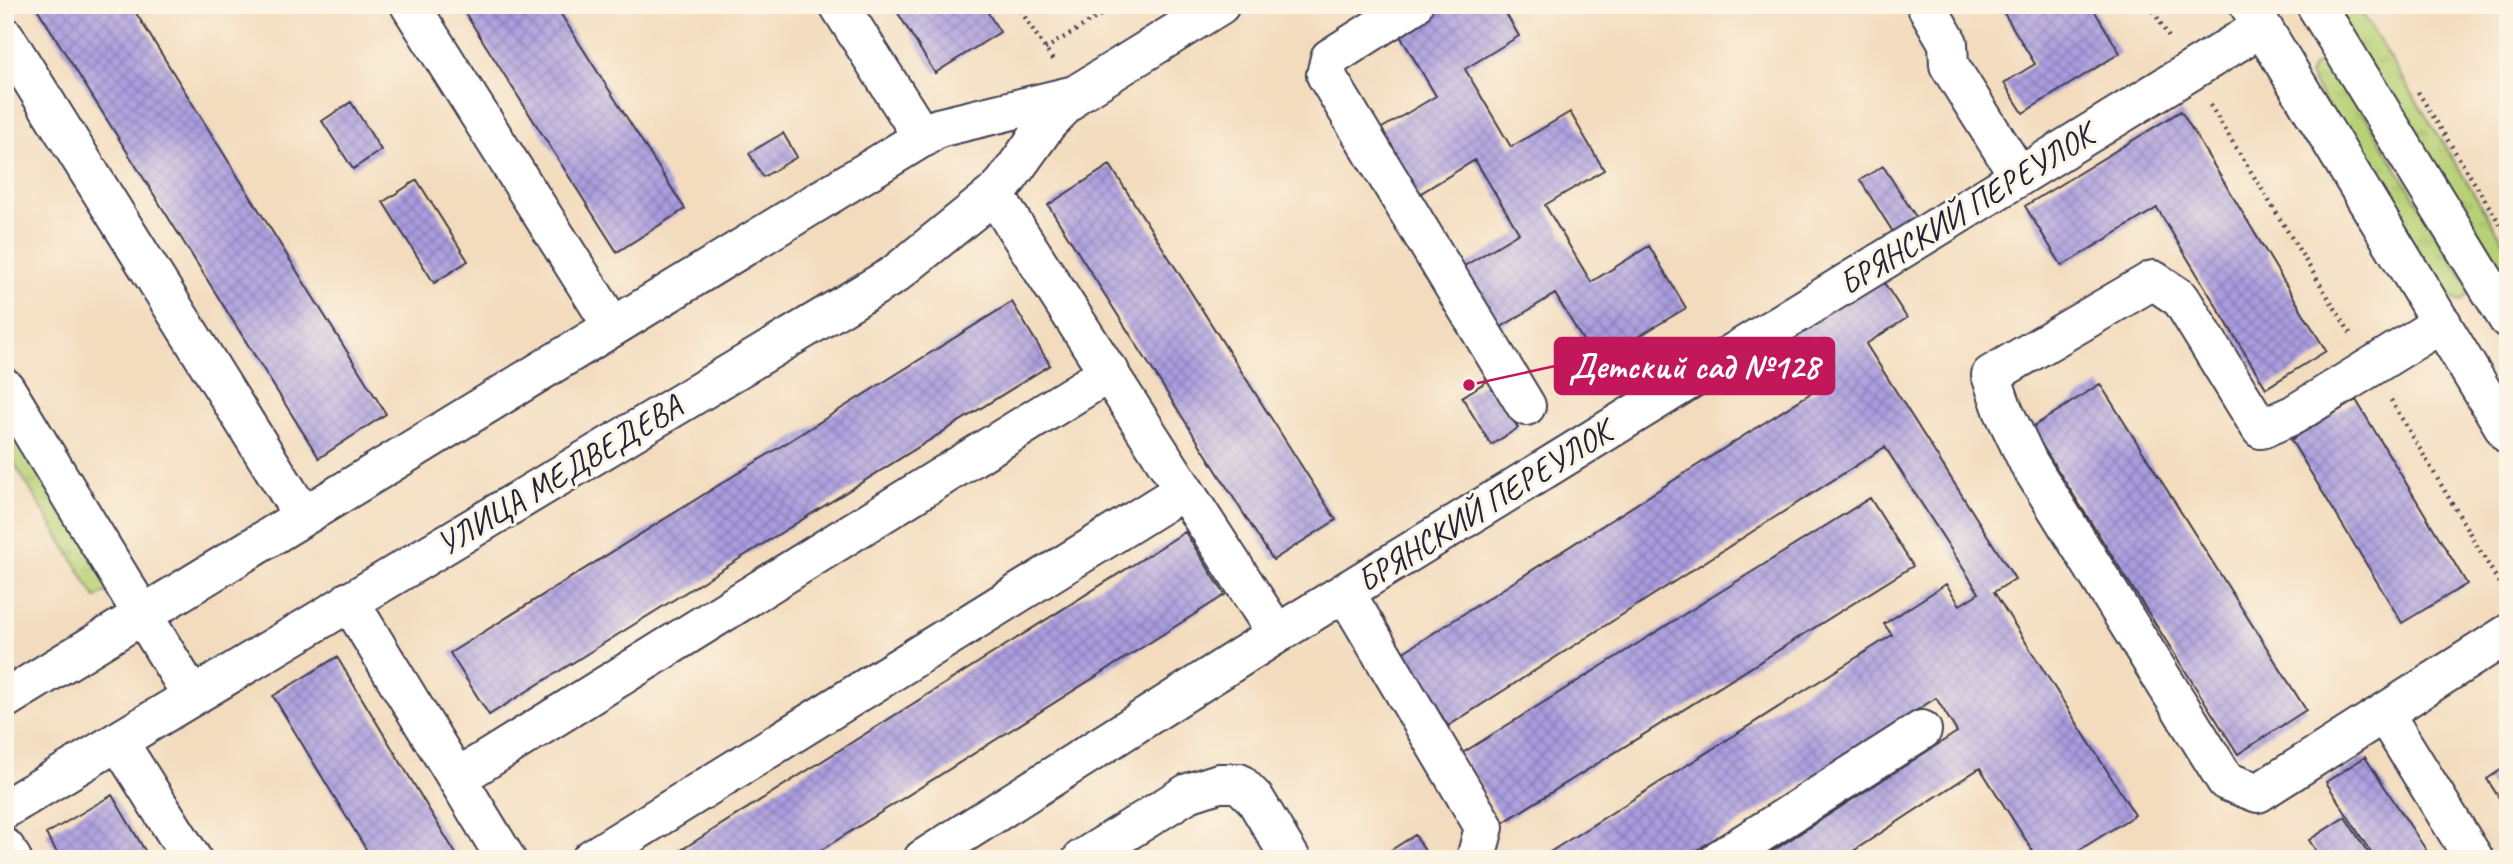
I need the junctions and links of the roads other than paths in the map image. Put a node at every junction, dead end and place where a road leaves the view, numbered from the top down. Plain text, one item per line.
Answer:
1 (410, 5) edge
2 (839, 5) edge
3 (1220, 5) edge
4 (1413, 5) edge
5 (1926, 5) edge
6 (2316, 5) edge
7 (2256, 16) edge
8 (5, 37) edge
9 (1075, 95) junction
10 (923, 138) junction
11 (2019, 176) junction
12 (994, 194) junction
13 (2508, 318) edge
14 (2442, 323) junction
15 (613, 327) junction
16 (1110, 372) junction
17 (5, 388) edge
18 (1526, 406) dead end
19 (2508, 433) edge
20 (1184, 490) junction
21 (303, 516) junction
22 (1345, 592) junction
23 (349, 601) junction
24 (142, 615) junction
25 (1277, 634) junction
26 (2508, 634) edge
27 (192, 696) junction
28 (5, 699) edge
29 (2384, 713) junction
30 (1922, 730) dead end
31 (118, 741) junction
32 (457, 778) junction
33 (5, 809) edge
34 (5, 848) edge
35 (12, 859) edge
36 (192, 859) edge
37 (506, 859) edge
38 (591, 859) edge
39 (923, 859) edge
40 (1082, 859) edge
41 (1291, 859) edge
42 (1476, 859) edge
43 (1720, 859) edge
44 (2474, 859) edge

1 - 15 street
2 - 10 street
3 - 9 street, УЛИЦА МЕДВЕДЕВА
4 - 18 street
5 - 11 street
6 - 13 street
7 - 11 street, БРЯНСКИЙ ПЕРЕУЛОК
7 - 14 street
8 - 21 street
9 - 10 street, УЛИЦА МЕДВЕДЕВА
9 - 12 street, УЛИЦА МЕДВЕДЕВА
10 - 15 street, УЛИЦА МЕДВЕДЕВА
11 - 22 street, БРЯНСКИЙ ПЕРЕУЛОК
12 - 16 street
12 - 23 street, УЛИЦА МЕДВЕДЕВА
14 - 19 street
14 - 29 street
15 - 21 street, УЛИЦА МЕДВЕДЕВА
16 - 20 street
16 - 32 street
17 - 24 street
20 - 25 street
20 - 38 street
21 - 24 street, УЛИЦА МЕДВЕДЕВА
22 - 25 street, БРЯНСКИЙ ПЕРЕУЛОК
22 - 42 street
23 - 27 street, УЛИЦА МЕДВЕДЕВА
23 - 32 street
24 - 27 street
24 - 28 street, УЛИЦА МЕДВЕДЕВА
25 - 39 street, БРЯНСКИЙ ПЕРЕУЛОК
26 - 29 street
27 - 31 street, УЛИЦА МЕДВЕДЕВА
29 - 44 street
30 - 43 street
31 - 33 street, УЛИЦА МЕДВЕДЕВА
31 - 36 street
32 - 37 street
34 - 35 street
40 - 41 street

